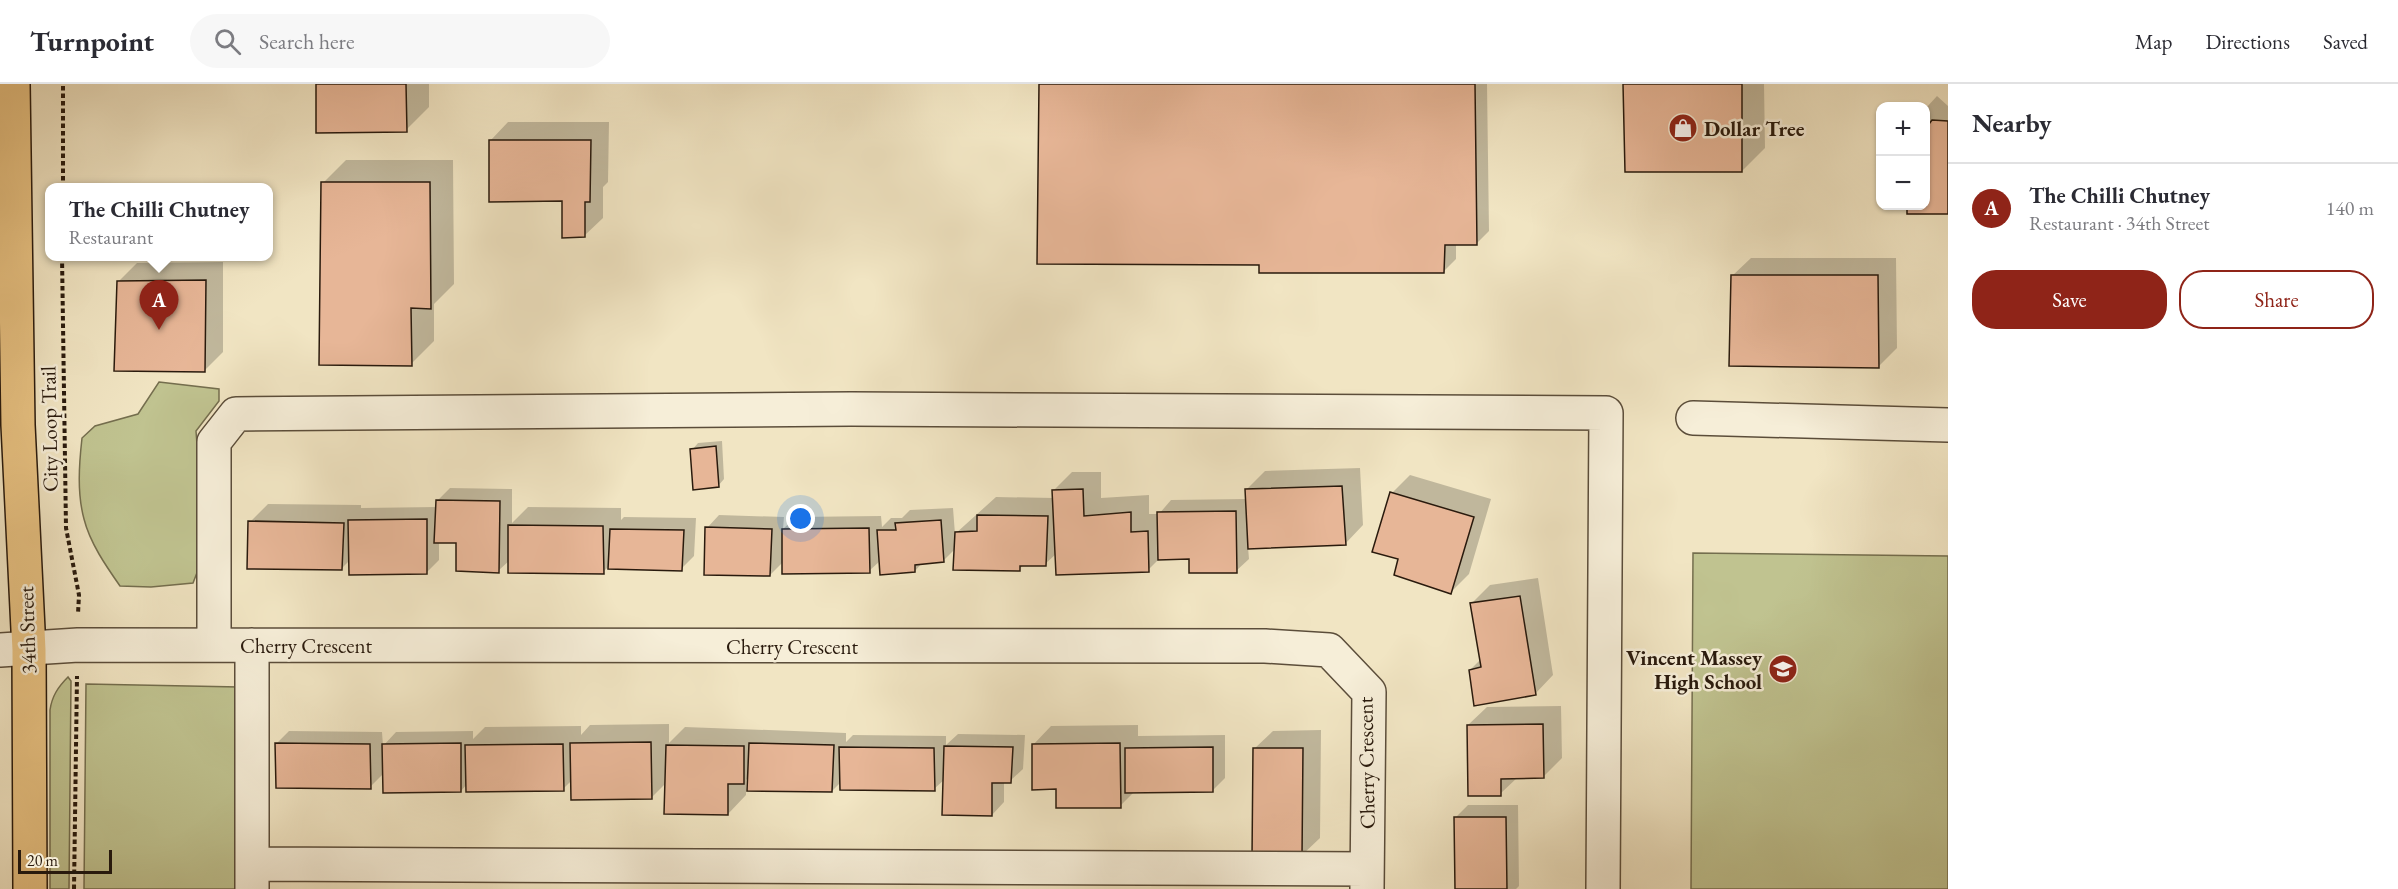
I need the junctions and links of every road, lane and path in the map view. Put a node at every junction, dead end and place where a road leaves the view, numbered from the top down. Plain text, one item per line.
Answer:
1 (13, 84) edge
2 (63, 84) edge
3 (6, 123) edge
4 (63, 183) edge
5 (62, 261) edge
6 (1693, 418) dead end
7 (1948, 424) edge
8 (9, 425) edge
9 (78, 600) dead end
10 (214, 645) junction
11 (252, 645) junction
12 (14, 650) edge
13 (77, 675) dead end
14 (252, 877) edge
15 (1367, 879) edge
16 (30, 889) edge
17 (74, 889) edge
18 (1603, 889) edge

1 - 3 main road, 34th Street
2 - 4 path
3 - 8 main road, 34th Street
5 - 9 path, City Loop Trail
6 - 7 street
8 - 12 main road, 34th Street
10 - 11 street, Cherry Crescent
10 - 12 street, Cherry Crescent
10 - 18 street
11 - 14 street
11 - 15 street, Cherry Crescent
12 - 16 main road, 34th Street
13 - 17 path
14 - 15 street

